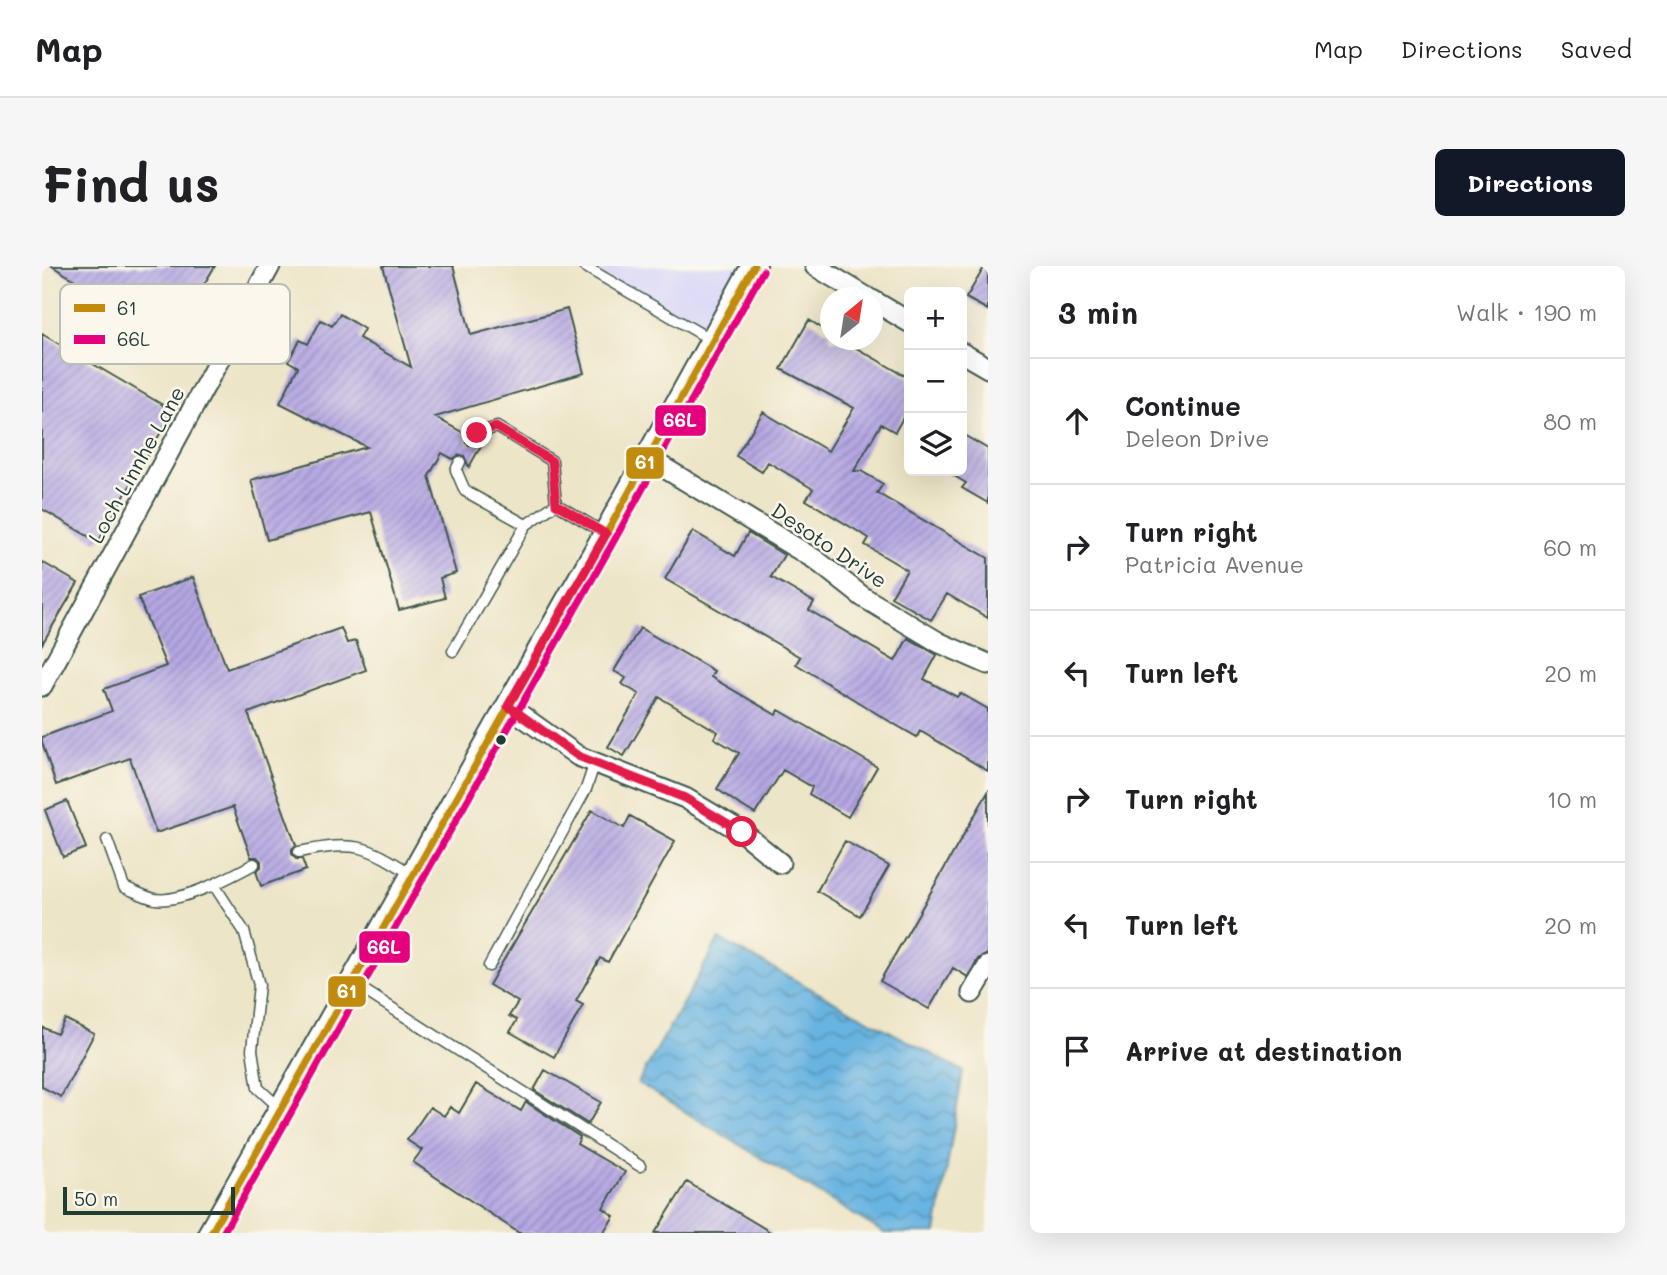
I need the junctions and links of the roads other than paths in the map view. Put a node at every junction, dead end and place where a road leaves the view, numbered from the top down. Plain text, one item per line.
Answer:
1 (270, 266) edge
2 (584, 266) edge
3 (754, 266) edge
4 (815, 266) edge
5 (601, 270) edge
6 (260, 284) edge
7 (851, 287) edge
8 (883, 306) edge
9 (904, 319) edge
10 (713, 341) junction
11 (967, 356) edge
12 (217, 364) edge
13 (988, 368) edge
14 (473, 439) dead end
15 (648, 458) junction
16 (460, 462) dead end
17 (556, 504) junction
18 (526, 525) junction
19 (606, 534) junction
20 (453, 651) dead end
21 (988, 664) edge
22 (42, 686) edge
23 (508, 706) junction
24 (595, 762) junction
25 (107, 840) dead end
26 (299, 852) dead end
27 (780, 863) dead end
28 (254, 864) dead end
29 (413, 876) junction
30 (214, 885) junction
31 (489, 966) dead end
32 (988, 966) edge
33 (353, 984) junction
34 (972, 993) dead end
35 (282, 1109) junction
36 (640, 1166) dead end
37 (211, 1233) edge

1 - 6 street, Loch Linnhe Lane
2 - 5 lane
3 - 10 street
4 - 7 street
5 - 10 lane
8 - 9 street
10 - 15 street
11 - 13 street
12 - 22 street, Loch Linnhe Lane
14 - 17 lane
15 - 19 street
15 - 21 street, Desoto Drive
16 - 18 lane
17 - 18 lane
17 - 19 lane
18 - 20 lane
19 - 23 street
23 - 24 street
23 - 29 street
24 - 27 street
24 - 31 lane
25 - 30 lane
26 - 29 lane
28 - 30 lane
29 - 33 street
30 - 35 lane
32 - 34 street
33 - 35 street
33 - 36 lane
35 - 37 street

